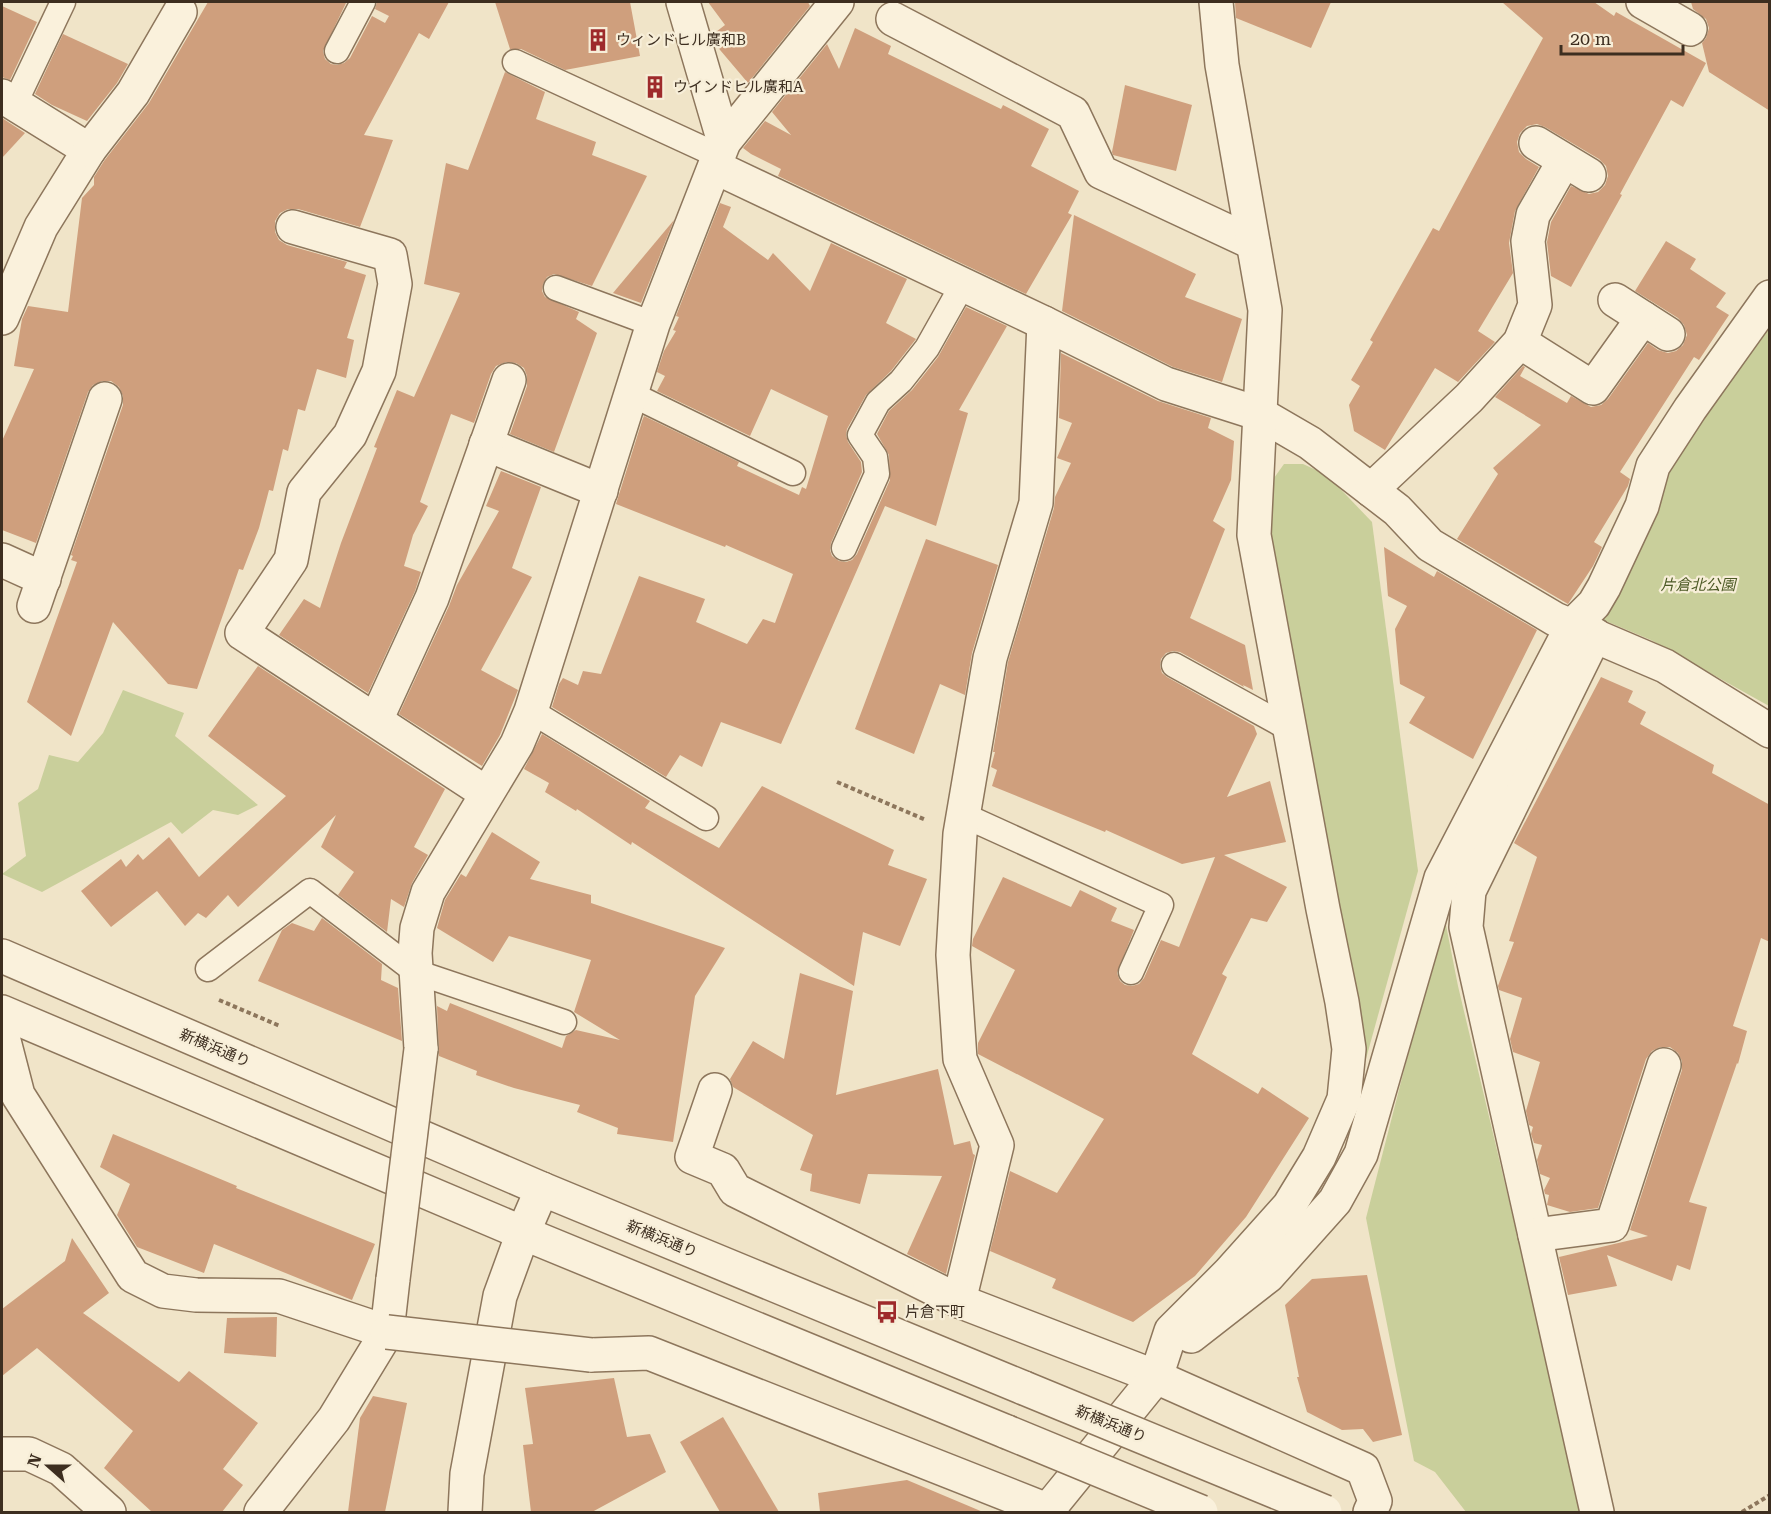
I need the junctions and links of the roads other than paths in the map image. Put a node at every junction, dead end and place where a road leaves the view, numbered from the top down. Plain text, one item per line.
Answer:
1 (63, 2) edge
2 (363, 2) edge
3 (683, 2) edge
4 (837, 2) edge
5 (1216, 2) edge
6 (1658, 5) edge
7 (180, 12) dead end
8 (893, 19) dead end
9 (1690, 29) dead end
10 (337, 51) dead end
11 (515, 62) dead end
12 (8, 101) edge
13 (1536, 143) dead end
14 (89, 150) junction
15 (720, 155) junction
16 (293, 227) dead end
17 (1253, 243) junction
18 (963, 284) junction
19 (556, 288) dead end
20 (1770, 297) edge
21 (1615, 300) dead end
22 (2, 318) edge
23 (1044, 323) junction
24 (653, 324) junction
25 (1520, 342) junction
26 (509, 380) dead end
27 (632, 394) junction
28 (105, 399) dead end
29 (1260, 414) junction
30 (486, 444) junction
31 (793, 473) dead end
32 (1371, 490) junction
33 (601, 491) junction
34 (844, 548) dead end
35 (2, 560) edge
36 (1583, 631) junction
37 (1174, 665) dead end
38 (531, 711) junction
39 (376, 720) junction
40 (1290, 729) junction
41 (1770, 731) edge
42 (486, 793) junction
43 (706, 818) dead end
44 (961, 825) junction
45 (2, 956) edge
46 (208, 969) dead end
47 (416, 972) junction
48 (1131, 972) dead end
49 (2, 1012) edge
50 (564, 1022) dead end
51 (2, 1033) edge
52 (1664, 1065) dead end
53 (715, 1090) dead end
54 (542, 1189) junction
55 (522, 1233) junction
56 (1535, 1235) junction
57 (959, 1301) junction
58 (387, 1332) junction
59 (1159, 1368) junction
60 (2, 1454) edge
61 (109, 1512) edge
62 (261, 1512) edge
63 (465, 1512) edge
64 (1047, 1512) edge
65 (1201, 1512) edge
66 (1325, 1512) edge
67 (1370, 1512) edge
68 (1597, 1512) edge

1 - 12 lane
2 - 10 lane
3 - 15 street
4 - 15 street
5 - 17 street
6 - 9 street
7 - 14 street
8 - 17 street
11 - 15 lane
12 - 14 street
13 - 25 street
14 - 22 street
15 - 18 street
15 - 24 street
16 - 39 street
17 - 29 street
18 - 23 street
18 - 34 lane
19 - 24 lane
20 - 36 street
21 - 25 street
23 - 29 street
23 - 44 street
24 - 27 street
25 - 32 street
26 - 30 street
27 - 31 lane
27 - 33 street
28 - 35 street
29 - 32 street
29 - 40 street
30 - 33 street
30 - 39 street
32 - 36 street
33 - 38 street
36 - 41 street
36 - 56 street
36 - 59 street
37 - 40 lane
38 - 42 street
38 - 43 lane
39 - 42 street
40 - 59 street
42 - 47 street
44 - 48 lane
44 - 57 street
45 - 54 street, 新横浜通り
46 - 47 lane
47 - 50 lane
47 - 58 street, bridge
49 - 55 street
51 - 58 street
52 - 56 street
53 - 57 street
54 - 55 street
54 - 66 street, 新横浜通り, bridge
55 - 63 street
55 - 65 street, bridge
56 - 68 street
57 - 59 street
58 - 62 street
58 - 64 street, bridge
59 - 64 street
59 - 67 street
60 - 61 street

